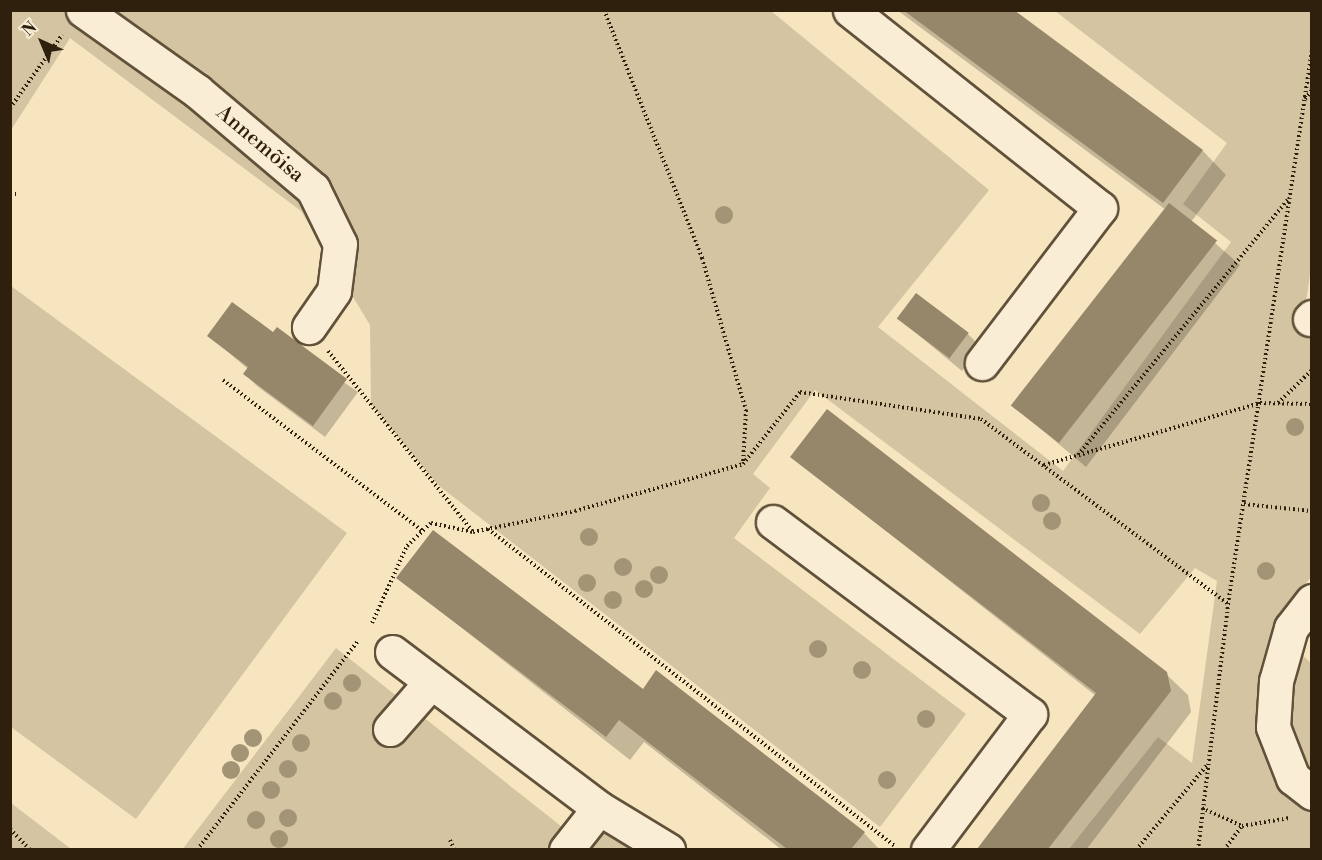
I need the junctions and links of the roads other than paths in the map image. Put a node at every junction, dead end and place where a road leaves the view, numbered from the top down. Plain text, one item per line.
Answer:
1 (850, 10) edge
2 (74, 20) edge
3 (309, 327) road end
4 (982, 363) dead end
5 (773, 522) dead end
6 (1311, 601) edge
7 (392, 652) dead end
8 (431, 682) junction
9 (390, 729) dead end
10 (1307, 805) edge
11 (599, 808) junction
12 (566, 849) edge
13 (668, 849) edge
14 (928, 849) edge

1 - 4 street
2 - 3 street, Annemõisa
5 - 14 street
6 - 10 street
7 - 8 street
8 - 9 street
8 - 11 street
11 - 12 street
11 - 13 street

